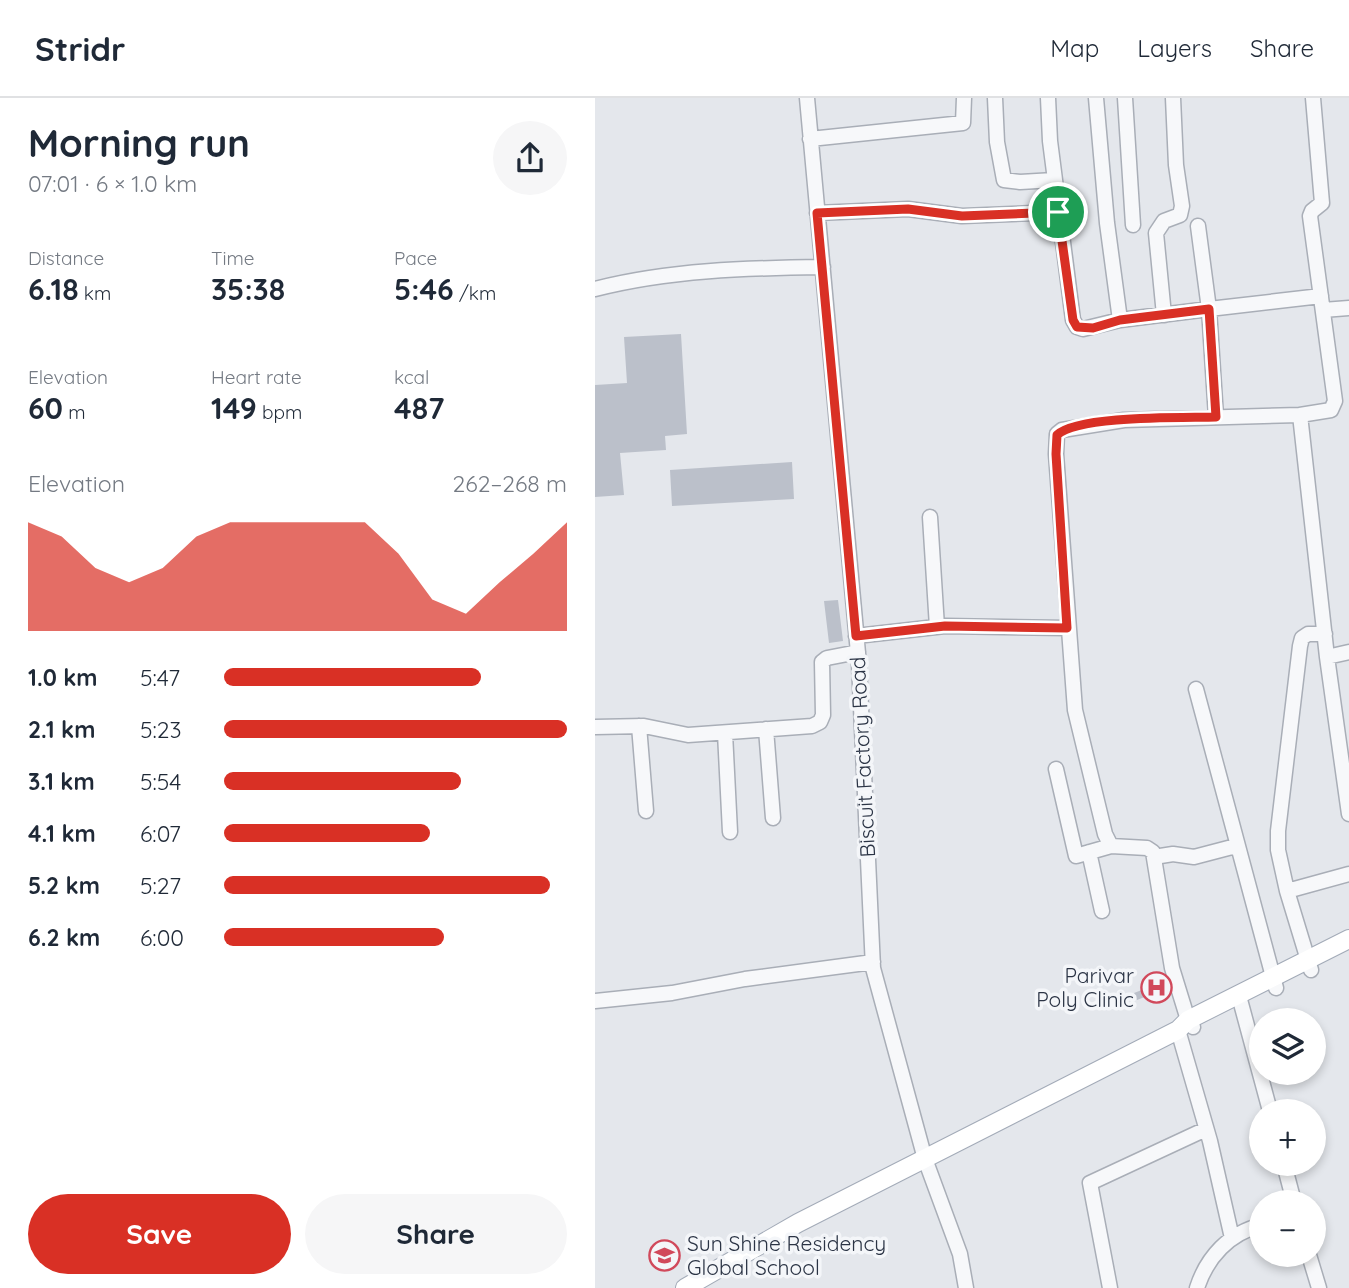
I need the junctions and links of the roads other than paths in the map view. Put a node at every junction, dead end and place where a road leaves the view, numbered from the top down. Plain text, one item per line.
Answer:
1 (807, 98) edge
2 (964, 98) edge
3 (995, 98) edge
4 (1048, 98) edge
5 (1097, 98) edge
6 (1125, 98) edge
7 (1173, 98) edge
8 (1313, 98) edge
9 (810, 139) junction
10 (1054, 180) junction
11 (1058, 212) junction
12 (817, 213) junction
13 (1133, 225) dead end
14 (1198, 226) dead end
15 (823, 267) junction
16 (595, 289) edge
17 (1322, 303) junction
18 (1349, 308) edge
19 (1209, 309) junction
20 (1164, 315) junction
21 (1120, 320) junction
22 (1331, 410) junction
23 (1349, 411) edge
24 (1300, 415) junction
25 (1216, 417) junction
26 (930, 517) dead end
27 (937, 627) junction
28 (1067, 628) junction
29 (1325, 634) junction
30 (856, 636) junction
31 (858, 652) junction
32 (1349, 652) edge
33 (1327, 657) junction
34 (1196, 689) dead end
35 (639, 726) junction
36 (595, 727) edge
37 (766, 729) junction
38 (725, 733) junction
39 (1056, 769) dead end
40 (646, 811) dead end
41 (1349, 814) edge
42 (773, 818) dead end
43 (730, 832) dead end
44 (1111, 846) junction
45 (1237, 846) junction
46 (1089, 852) junction
47 (1154, 857) junction
48 (1349, 874) edge
49 (1287, 891) junction
50 (1102, 911) dead end
51 (1349, 939) edge
52 (1349, 951) edge
53 (873, 962) junction
54 (1310, 965) junction
55 (1275, 983) junction
56 (595, 1001) edge
57 (1240, 1001) junction
58 (1187, 1025) junction
59 (1267, 1099) edge
60 (1206, 1129) junction
61 (925, 1159) junction
62 (1249, 1231) edge
63 (1232, 1238) junction
64 (1313, 1267) edge
65 (694, 1286) edge
66 (966, 1288) edge
67 (1110, 1288) edge
68 (1197, 1288) edge
69 (1319, 1288) edge

1 - 9 street, Biscuit Factory Road
2 - 9 street
3 - 10 street
4 - 10 street
5 - 21 street
6 - 13 street
7 - 20 street
8 - 17 street
9 - 12 street, Biscuit Factory Road
10 - 11 street
11 - 12 street
11 - 21 street
12 - 15 street, Biscuit Factory Road
14 - 19 street
15 - 16 street
15 - 30 street, Biscuit Factory Road
17 - 18 street
17 - 19 street
17 - 22 street
19 - 20 street
19 - 25 street
20 - 21 street
22 - 23 street
22 - 24 street
24 - 25 street
24 - 29 street
25 - 28 street
26 - 27 street
27 - 28 street
27 - 30 street
28 - 44 street
29 - 33 street
29 - 49 street
30 - 31 street, Biscuit Factory Road
31 - 37 street
31 - 53 street, Biscuit Factory Road
32 - 33 street
33 - 41 street
34 - 45 street
35 - 36 street
35 - 38 street
35 - 40 street
37 - 38 street
37 - 42 street
38 - 43 street
39 - 46 street
44 - 46 street
44 - 47 street
45 - 47 street
45 - 55 street
46 - 50 street
47 - 58 street
48 - 49 street
49 - 54 street
51 - 54 main road
52 - 54 main road
53 - 56 street
53 - 61 street, Biscuit Factory Road
54 - 55 main road
55 - 57 main road
57 - 58 main road
57 - 59 street
58 - 60 street
58 - 61 main road
60 - 63 street
60 - 67 street
61 - 65 main road
61 - 66 street, Biscuit Factory Road
62 - 63 street
63 - 68 street
64 - 69 street

